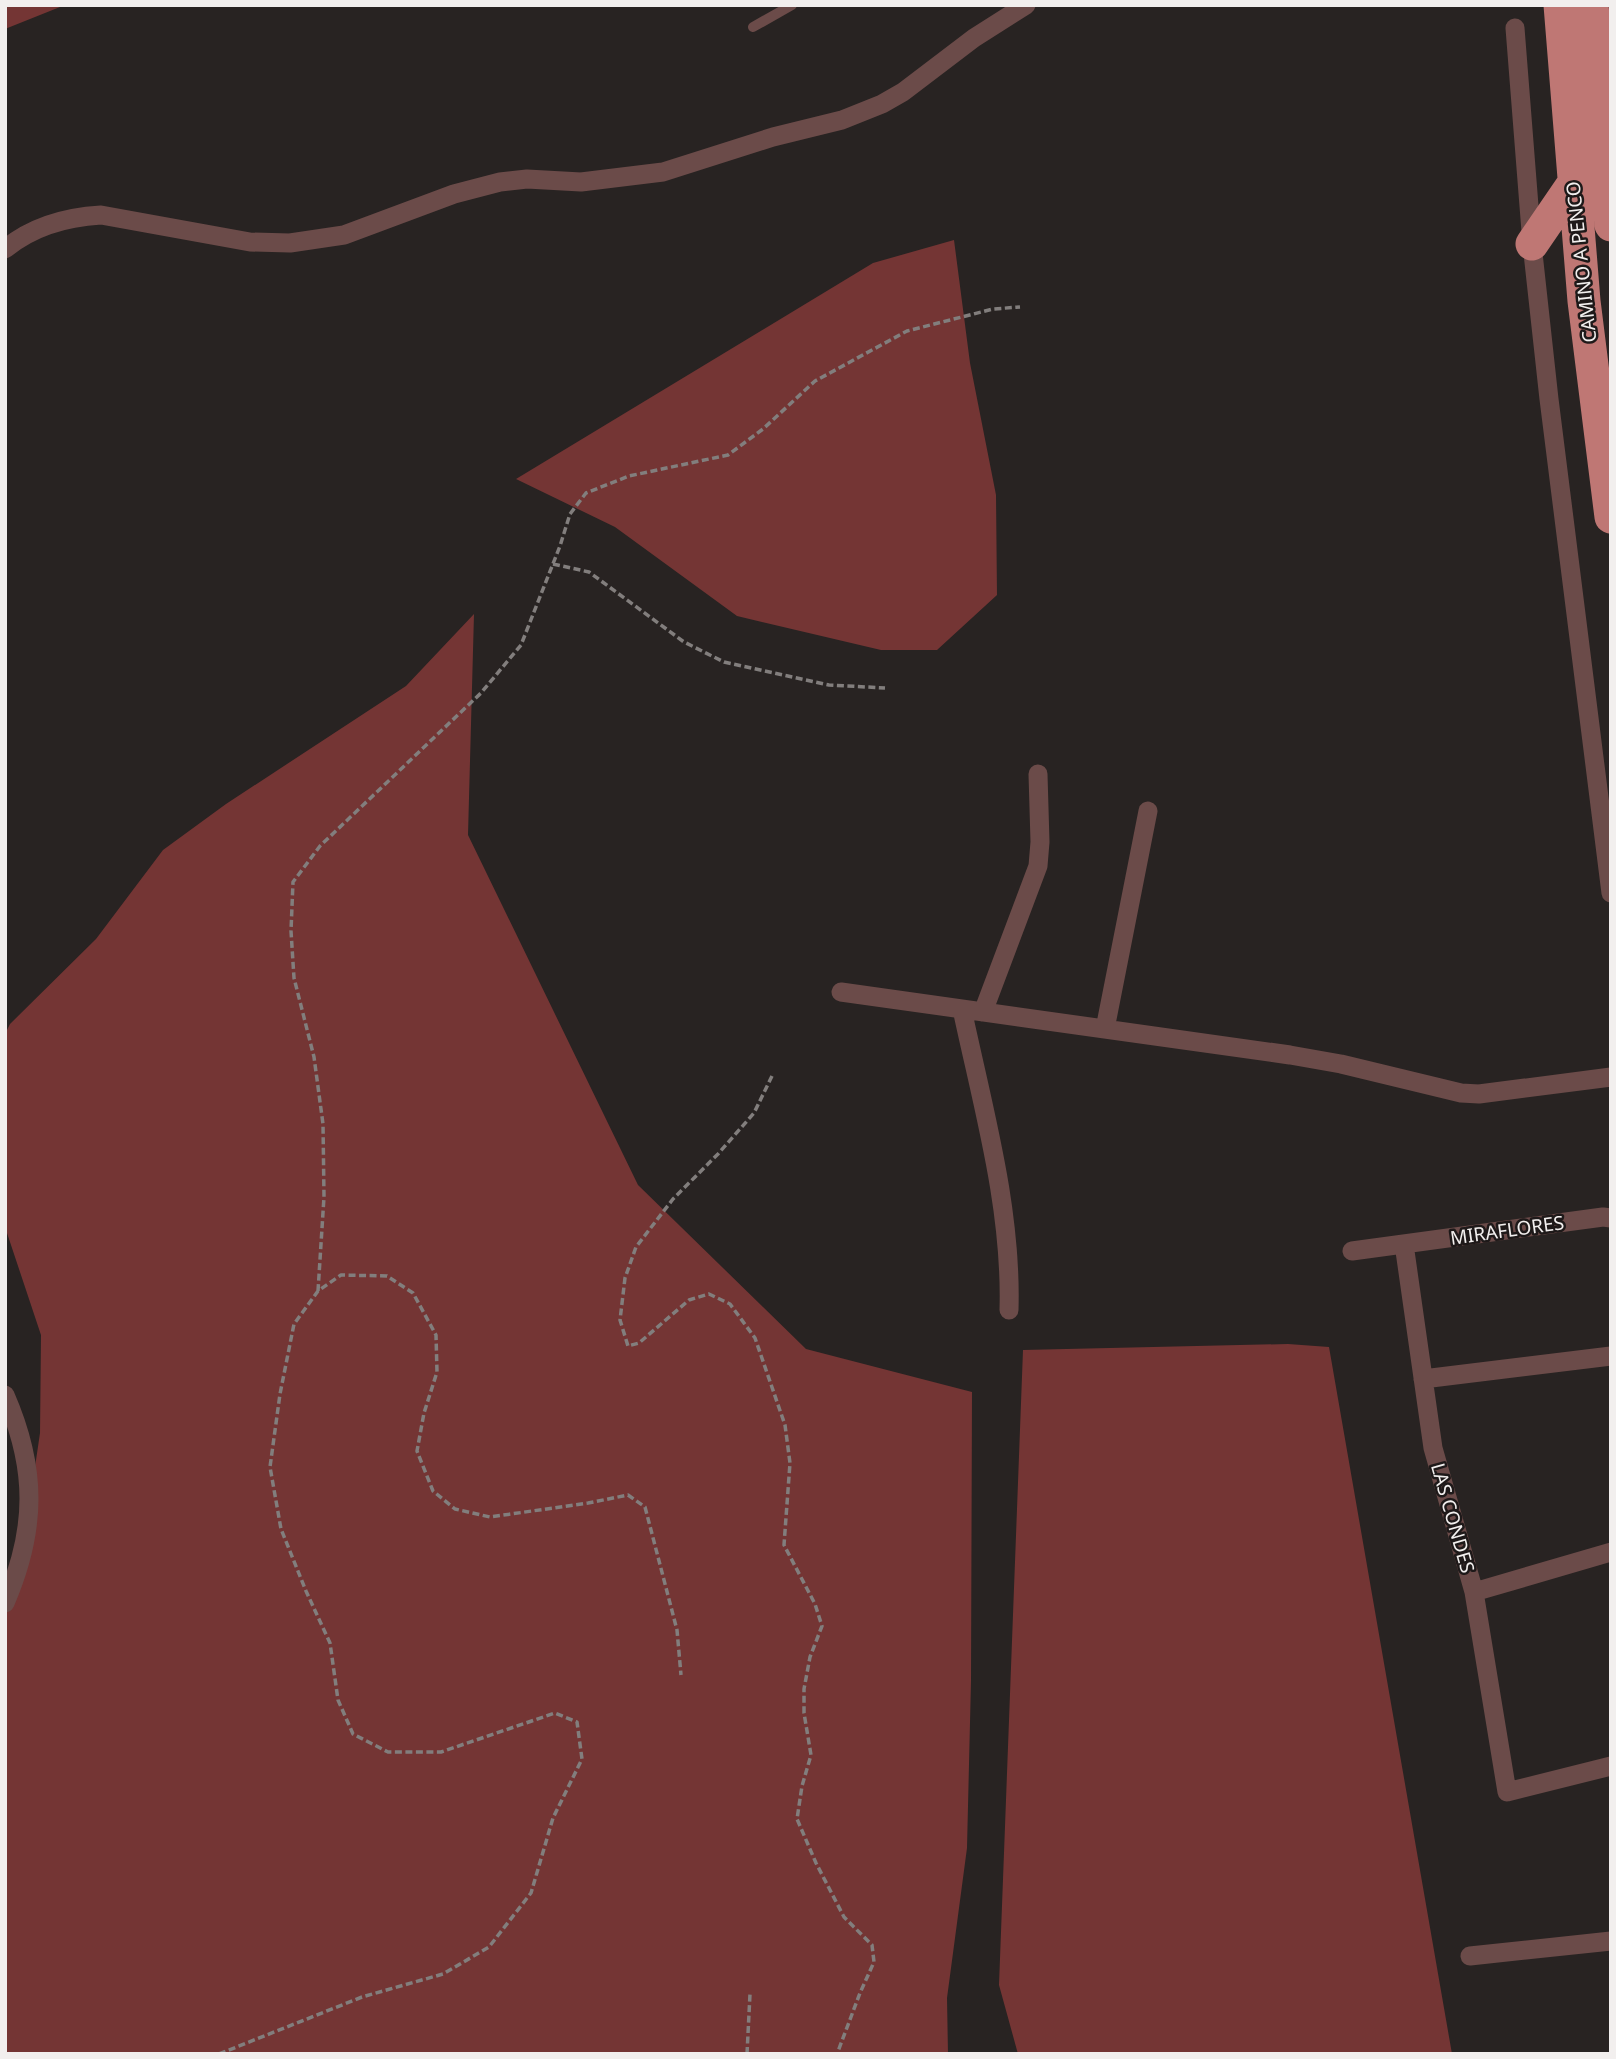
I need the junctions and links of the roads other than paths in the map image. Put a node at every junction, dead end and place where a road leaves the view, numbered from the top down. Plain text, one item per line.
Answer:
1 (792, 5) edge
2 (1026, 5) edge
3 (1560, 5) edge
4 (1592, 5) edge
5 (753, 27) dead end
6 (1515, 28) dead end
7 (1605, 85) edge
8 (1573, 184) junction
9 (1610, 209) edge
10 (1532, 244) junction
11 (5, 249) edge
12 (1611, 517) edge
13 (1038, 774) dead end
14 (1148, 811) dead end
15 (1611, 893) edge
16 (841, 992) dead end
17 (962, 1009) junction
18 (983, 1012) junction
19 (1105, 1029) junction
20 (1611, 1077) edge
21 (1611, 1218) edge
22 (1404, 1244) junction
23 (1352, 1251) dead end
24 (1009, 1310) dead end
25 (1611, 1356) edge
26 (1423, 1379) junction
27 (5, 1395) edge
28 (1611, 1552) edge
29 (1474, 1592) junction
30 (5, 1604) edge
31 (1611, 1766) edge
32 (1611, 1941) edge
33 (1469, 1956) dead end

1 - 5 lane
2 - 11 street
3 - 8 highway, CAMINO A PENCO
4 - 7 highway, CAMINO A PENCO
6 - 10 street
7 - 9 highway, CAMINO A PENCO
8 - 10 highway
8 - 12 highway, CAMINO A PENCO
10 - 15 street
13 - 18 street
14 - 19 street
16 - 17 street
17 - 18 street
17 - 24 street
18 - 19 street
19 - 20 street
21 - 22 street, MIRAFLORES
22 - 23 street, MIRAFLORES
22 - 26 street, LAS CONDES
25 - 26 street
26 - 29 street, LAS CONDES
27 - 30 street
28 - 29 street
29 - 31 street, LAS CONDES
32 - 33 street

